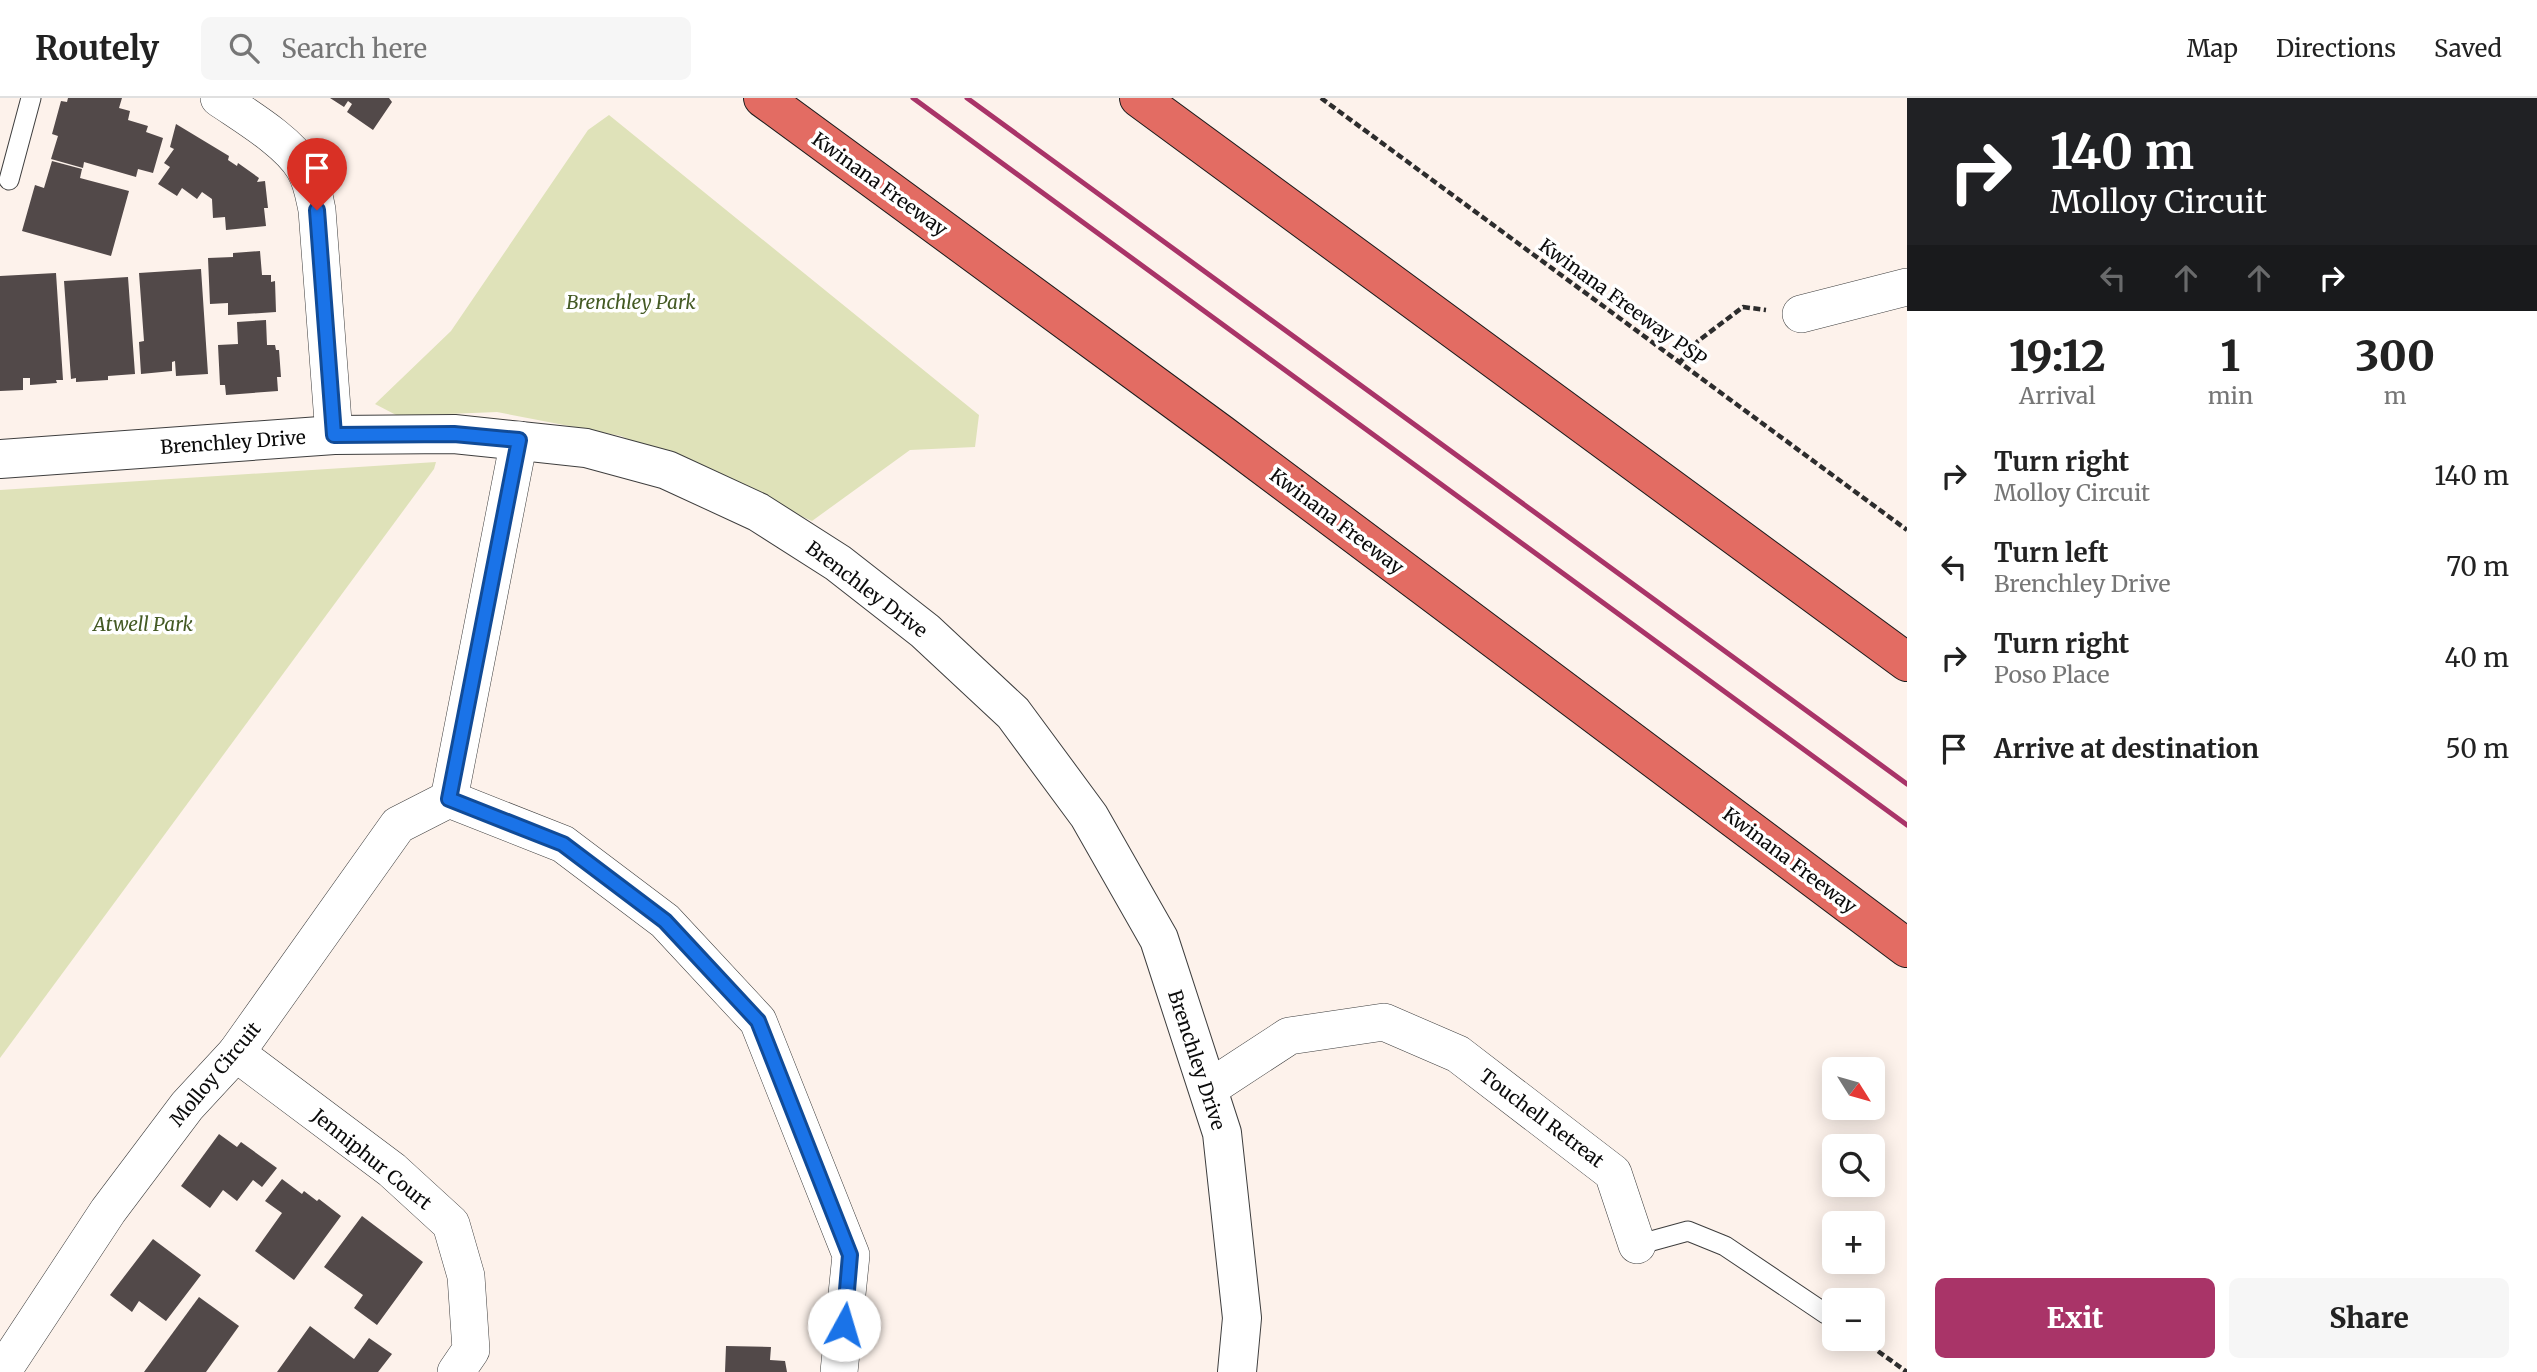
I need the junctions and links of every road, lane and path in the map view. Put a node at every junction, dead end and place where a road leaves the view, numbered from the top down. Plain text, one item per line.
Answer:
1 (31, 98) edge
2 (219, 98) edge
3 (763, 98) edge
4 (1139, 98) edge
5 (1321, 98) edge
6 (9, 180) dead end
7 (1907, 287) edge
8 (1801, 314) joint
9 (1680, 362) junction
10 (334, 435) junction
11 (519, 440) junction
12 (0, 459) edge
13 (1907, 530) edge
14 (1907, 662) edge
15 (449, 799) junction
16 (1907, 948) edge
17 (236, 1053) junction
18 (1208, 1089) junction
19 (1637, 1245) joint
20 (1822, 1311) edge
21 (1878, 1351) edge
22 (2, 1372) edge
23 (456, 1372) edge
24 (839, 1372) edge
25 (1237, 1372) edge
26 (1907, 1372) edge

1 - 6 lane
2 - 10 street
3 - 16 highway, Kwinana Freeway
4 - 14 highway
5 - 9 path, Kwinana Freeway PSP
7 - 8 street
8 - 9 path
9 - 13 path, Kwinana Freeway PSP
10 - 11 street, Brenchley Drive
10 - 12 street, Brenchley Drive
11 - 15 street
11 - 18 street, Brenchley Drive
15 - 17 street, Molloy Circuit
15 - 24 street
17 - 22 street, Molloy Circuit
17 - 23 street, Jenniphur Court
18 - 19 street, Touchell Retreat
18 - 25 street, Brenchley Drive
19 - 20 lane, Touchell Retreat
21 - 26 path

